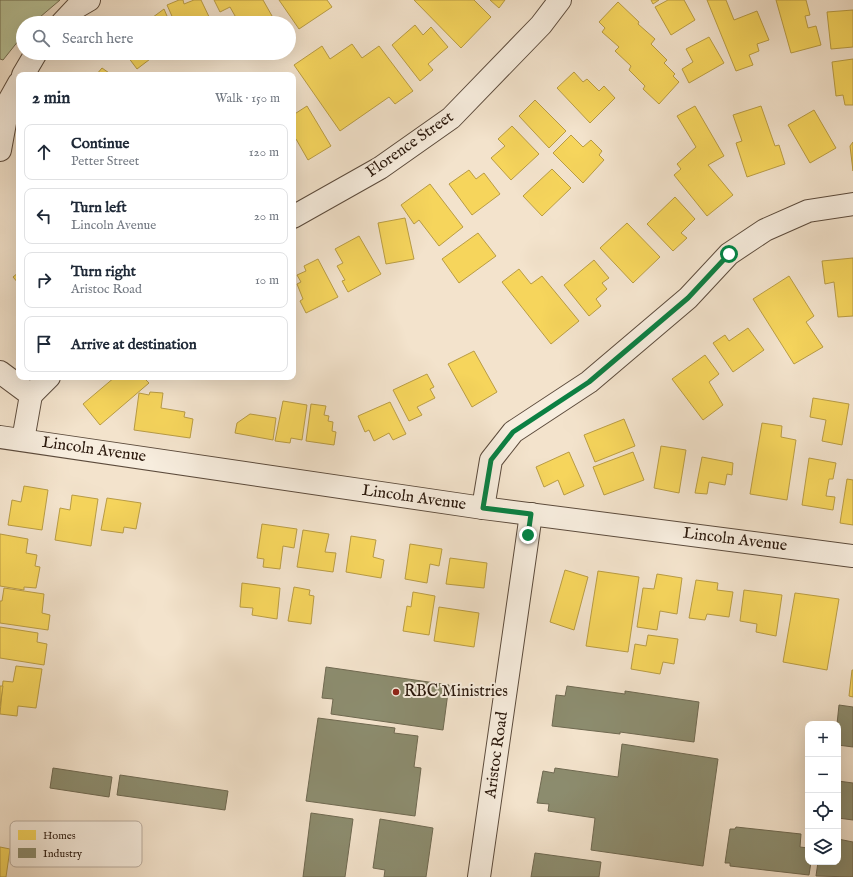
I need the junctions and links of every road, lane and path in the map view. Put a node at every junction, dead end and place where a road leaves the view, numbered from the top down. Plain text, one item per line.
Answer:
1 (89, 0) edge
2 (560, 0) edge
3 (68, 16) edge
4 (32, 60) edge
5 (25, 72) edge
6 (16, 88) edge
7 (0, 150) edge
8 (853, 204) edge
9 (296, 215) edge
10 (0, 372) edge
11 (46, 380) edge
12 (31, 395) junction
13 (0, 437) edge
14 (23, 440) junction
15 (483, 508) junction
16 (531, 514) junction
17 (853, 556) edge
18 (479, 877) edge

1 - 3 street
2 - 9 street, Florence Street
4 - 5 street
6 - 7 street
8 - 15 street
10 - 12 street
11 - 12 street
12 - 14 street
13 - 14 street, Lincoln Avenue
14 - 15 street, Lincoln Avenue
15 - 16 street, Lincoln Avenue
16 - 17 street, Lincoln Avenue
16 - 18 street, Aristoc Road

